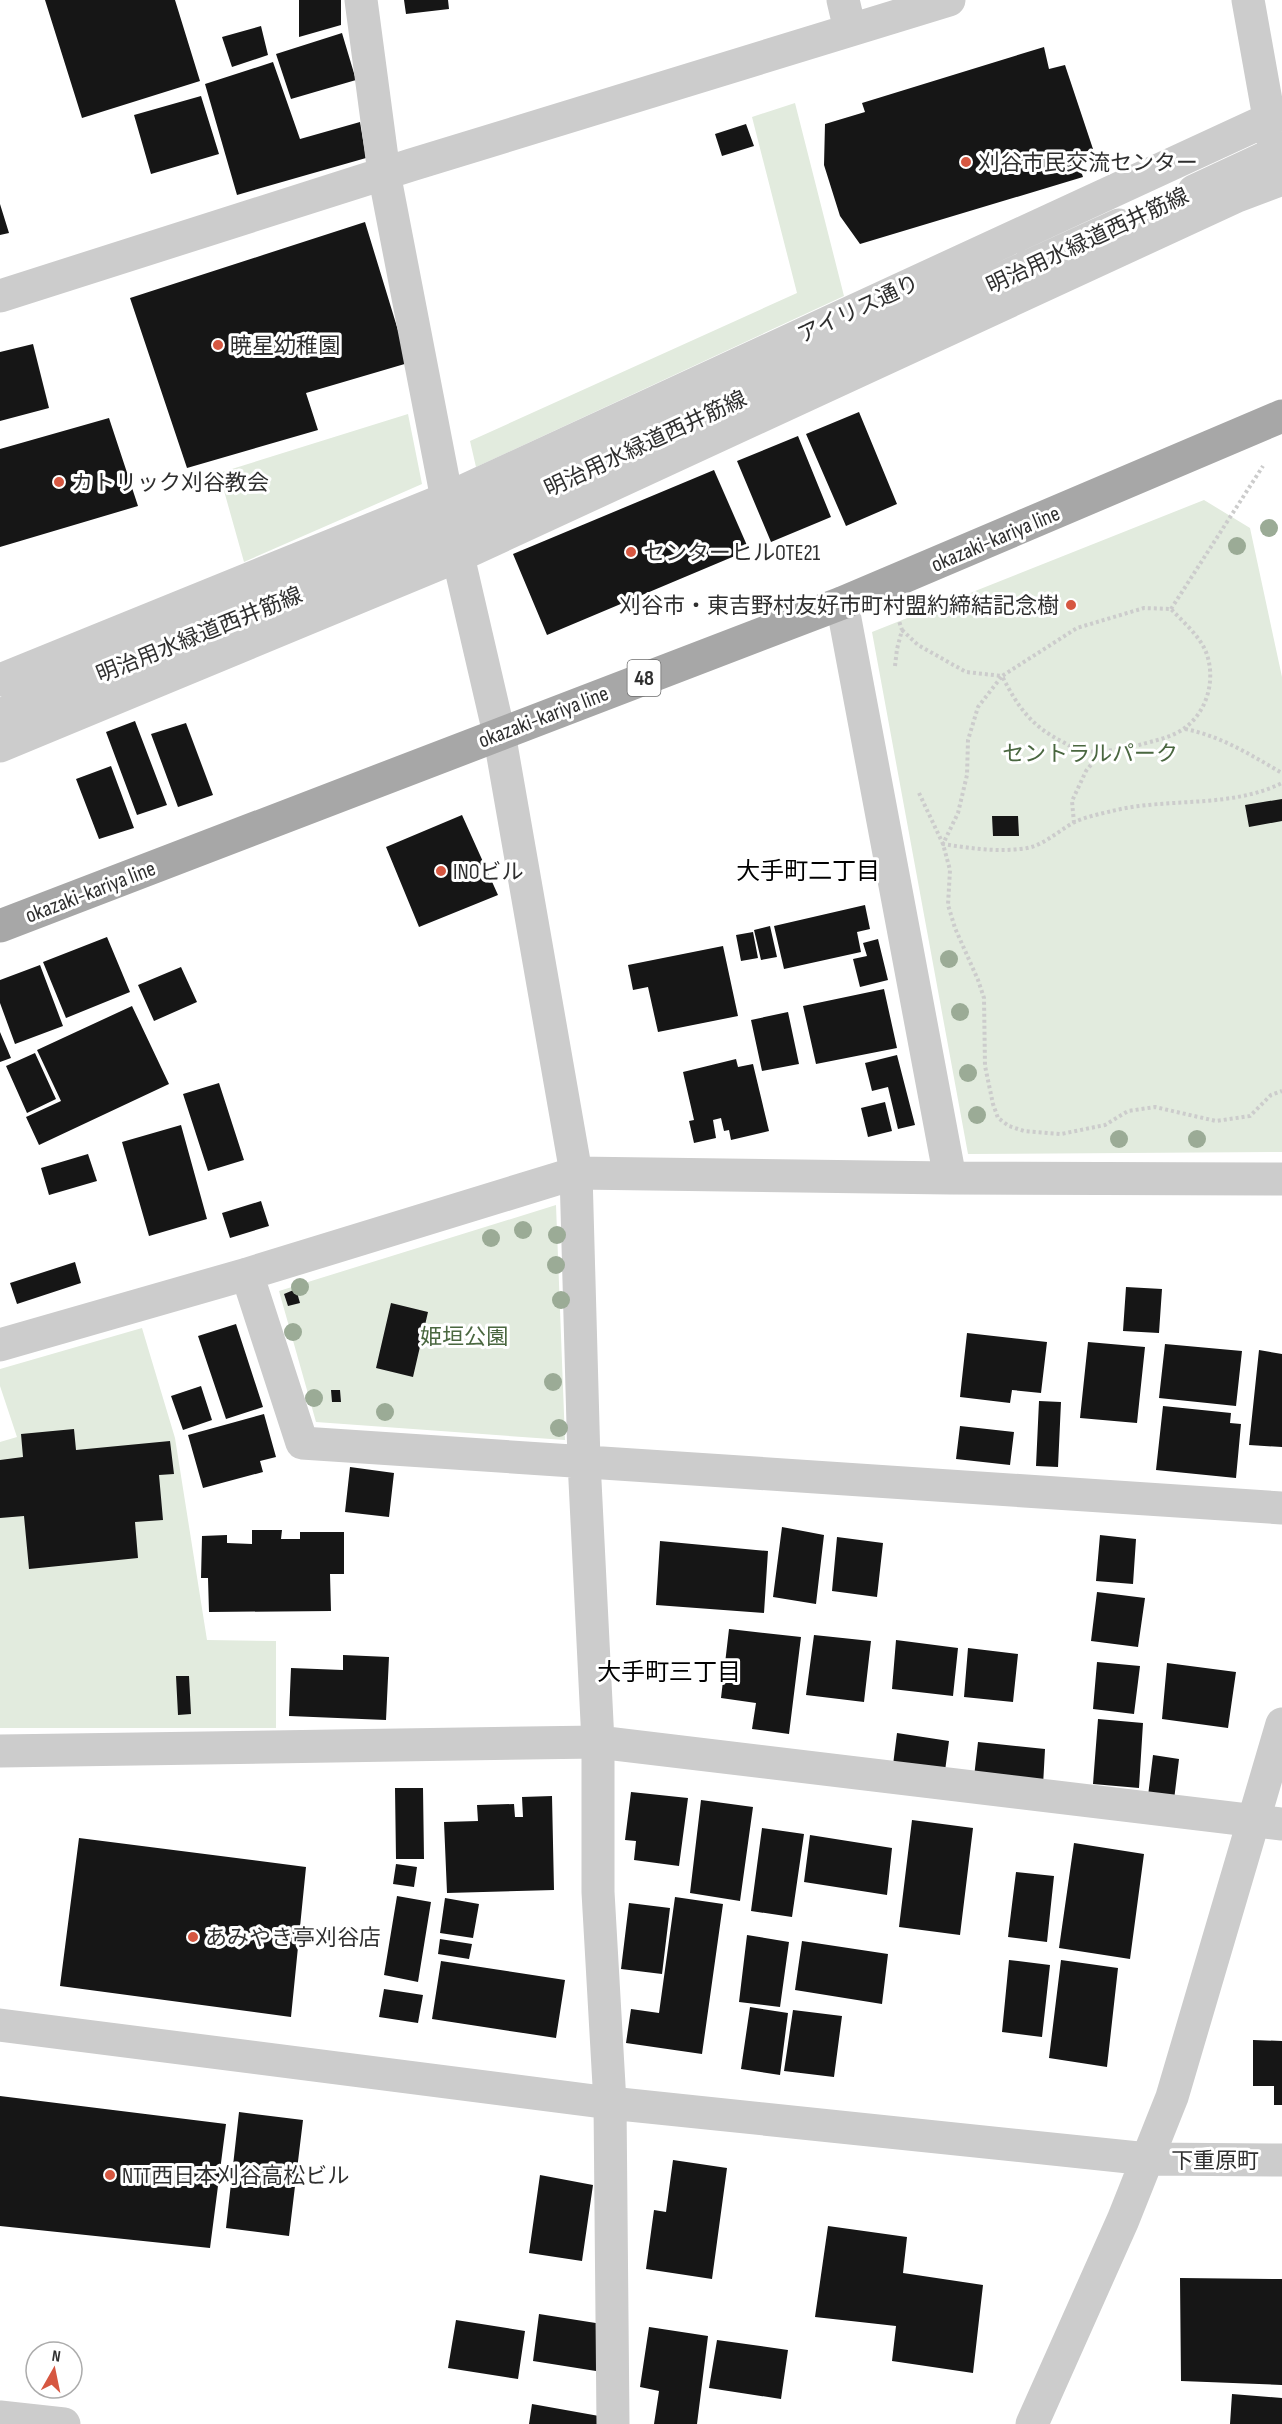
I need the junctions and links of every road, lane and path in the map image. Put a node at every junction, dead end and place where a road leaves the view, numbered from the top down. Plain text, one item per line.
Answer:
1 (361, 0) edge
2 (949, 0) edge
3 (1248, 0) edge
4 (847, 15) edge
5 (1276, 116) edge
6 (1281, 169) edge
7 (384, 173) junction
8 (0, 296) edge
9 (1282, 416) edge
10 (1264, 465) dead end
11 (446, 499) junction
12 (456, 543) junction
13 (885, 585) junction
14 (842, 603) junction
15 (1171, 609) junction
16 (902, 630) junction
17 (894, 672) dead end
18 (1002, 676) junction
19 (0, 680) edge
20 (0, 715) edge
21 (1184, 729) junction
22 (499, 733) junction
23 (0, 746) edge
24 (1102, 750) junction
25 (1282, 773) edge
26 (1282, 783) edge
27 (918, 791) dead end
28 (1074, 823) junction
29 (943, 844) junction
30 (0, 926) edge
31 (1282, 1091) edge
32 (576, 1173) junction
33 (950, 1178) junction
34 (1282, 1179) edge
35 (247, 1274) junction
36 (0, 1345) edge
37 (584, 1461) junction
38 (1282, 1508) edge
39 (1282, 1724) edge
40 (598, 1742) junction
41 (0, 1751) edge
42 (1267, 1822) edge
43 (0, 2025) edge
44 (610, 2103) junction
45 (1148, 2160) junction
46 (1282, 2160) edge
47 (0, 2417) edge
48 (64, 2424) edge
49 (613, 2424) edge
50 (1032, 2424) edge

1 - 7 street
2 - 4 street
3 - 5 street
4 - 7 street
5 - 6 street
5 - 11 street, アイリス通り
6 - 12 street, 明治用水緑道西井筋線
7 - 8 street
7 - 11 street
9 - 13 main road, okazaki-kariya line / 48
10 - 15 path
11 - 12 street
11 - 19 street, アイリス通り
12 - 20 street, 明治用水緑道西井筋線
12 - 22 street
12 - 23 street
13 - 14 main road, okazaki-kariya line / 48
13 - 16 path
14 - 22 main road, okazaki-kariya line / 48
14 - 33 street
15 - 18 path
15 - 21 path
16 - 17 path
16 - 18 path
18 - 24 path
18 - 29 path
21 - 24 path
21 - 25 path
22 - 30 main road, okazaki-kariya line / 48
22 - 32 street
24 - 28 path
26 - 28 path
27 - 29 path
28 - 29 path
29 - 31 path
32 - 33 street
32 - 35 street
32 - 37 street
33 - 34 street
35 - 36 street
35 - 37 street
37 - 38 street
37 - 40 street
39 - 42 street
40 - 41 street
40 - 42 street
40 - 44 street
42 - 45 street
43 - 44 street, 下重原町
44 - 45 street, 下重原町
44 - 49 street
45 - 46 street, 下重原町
45 - 50 street
47 - 48 street

